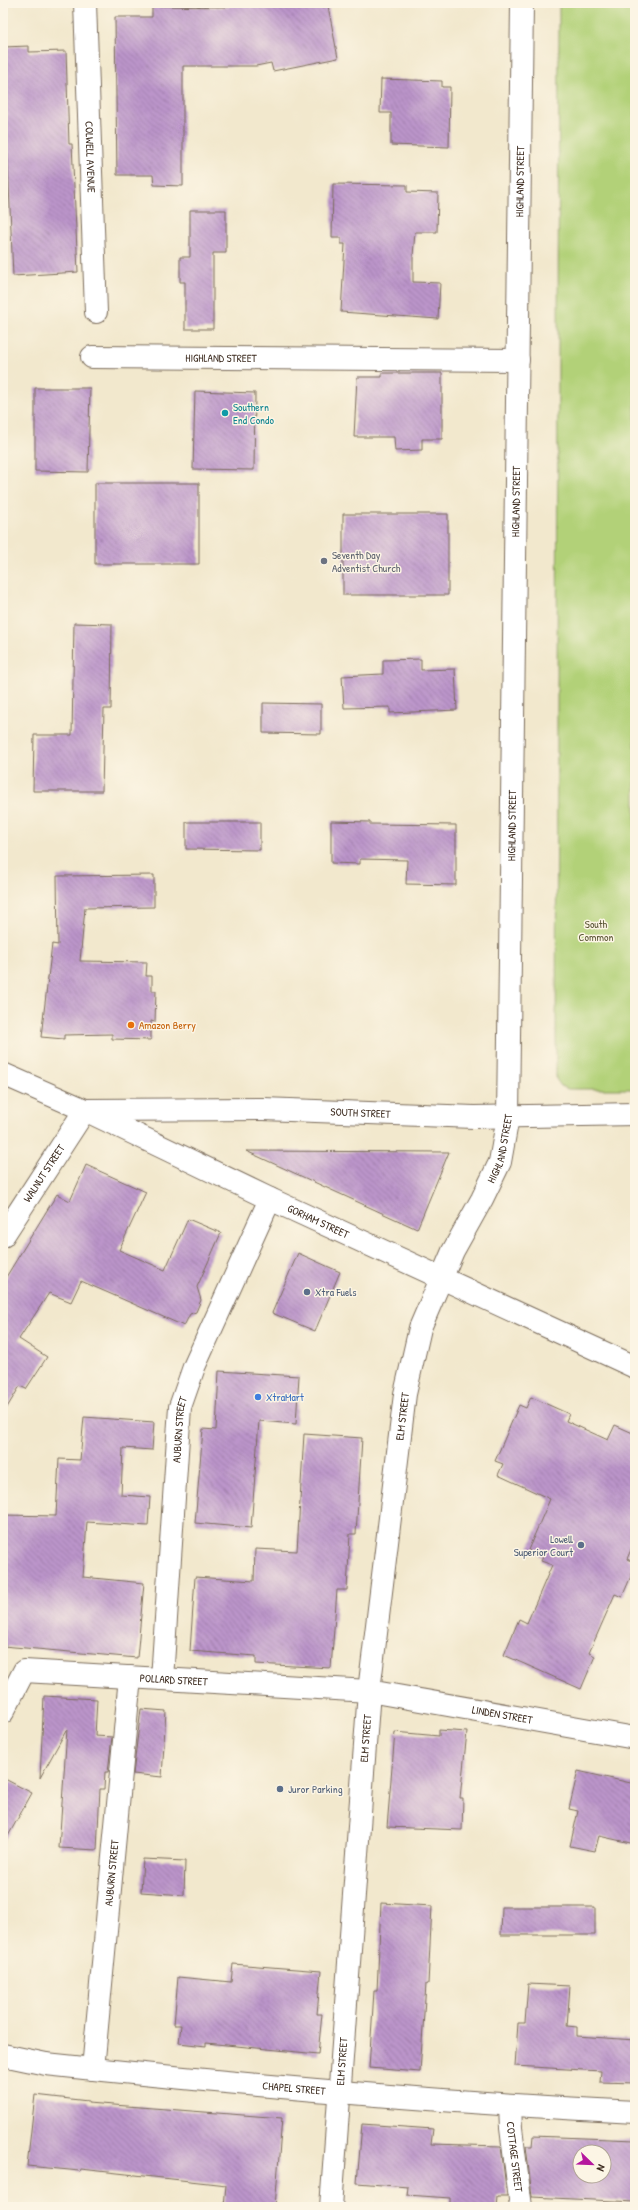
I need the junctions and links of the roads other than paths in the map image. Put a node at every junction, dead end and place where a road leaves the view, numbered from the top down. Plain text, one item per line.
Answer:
1 (85, 3) edge
2 (522, 3) edge
3 (96, 312) dead end
4 (92, 357) dead end
5 (518, 360) junction
6 (3, 1074) edge
7 (85, 1110) junction
8 (635, 1114) edge
9 (508, 1117) junction
10 (270, 1199) junction
11 (3, 1236) edge
12 (442, 1277) junction
13 (635, 1367) edge
14 (130, 1677) junction
15 (162, 1679) junction
16 (369, 1691) junction
17 (3, 1712) edge
18 (635, 1738) edge
19 (3, 2055) edge
20 (93, 2069) junction
21 (339, 2093) junction
22 (510, 2106) junction
23 (635, 2112) edge
24 (331, 2207) edge
25 (520, 2207) edge

1 - 3 street, COLWELL AVENUE
2 - 5 street, HIGHLAND STREET
4 - 5 street, HIGHLAND STREET
5 - 9 street, HIGHLAND STREET
6 - 7 street, GORHAM STREET
7 - 9 street, SOUTH STREET
7 - 10 street, GORHAM STREET
7 - 11 street, WALNUT STREET
8 - 9 street, SOUTH STREET
9 - 12 street, HIGHLAND STREET
10 - 12 street, GORHAM STREET
10 - 15 street, AUBURN STREET
12 - 13 street, GORHAM STREET
12 - 16 street, ELM STREET
14 - 15 street, POLLARD STREET
14 - 17 street, POLLARD STREET
14 - 20 street, AUBURN STREET
15 - 16 street, POLLARD STREET
16 - 18 street, LINDEN STREET
16 - 21 street, ELM STREET
19 - 20 street, CHAPEL STREET
20 - 21 street, CHAPEL STREET
21 - 22 street, CHAPEL STREET
21 - 24 street, ELM STREET
22 - 23 street, CHAPEL STREET
22 - 25 street, COTTAGE STREET

